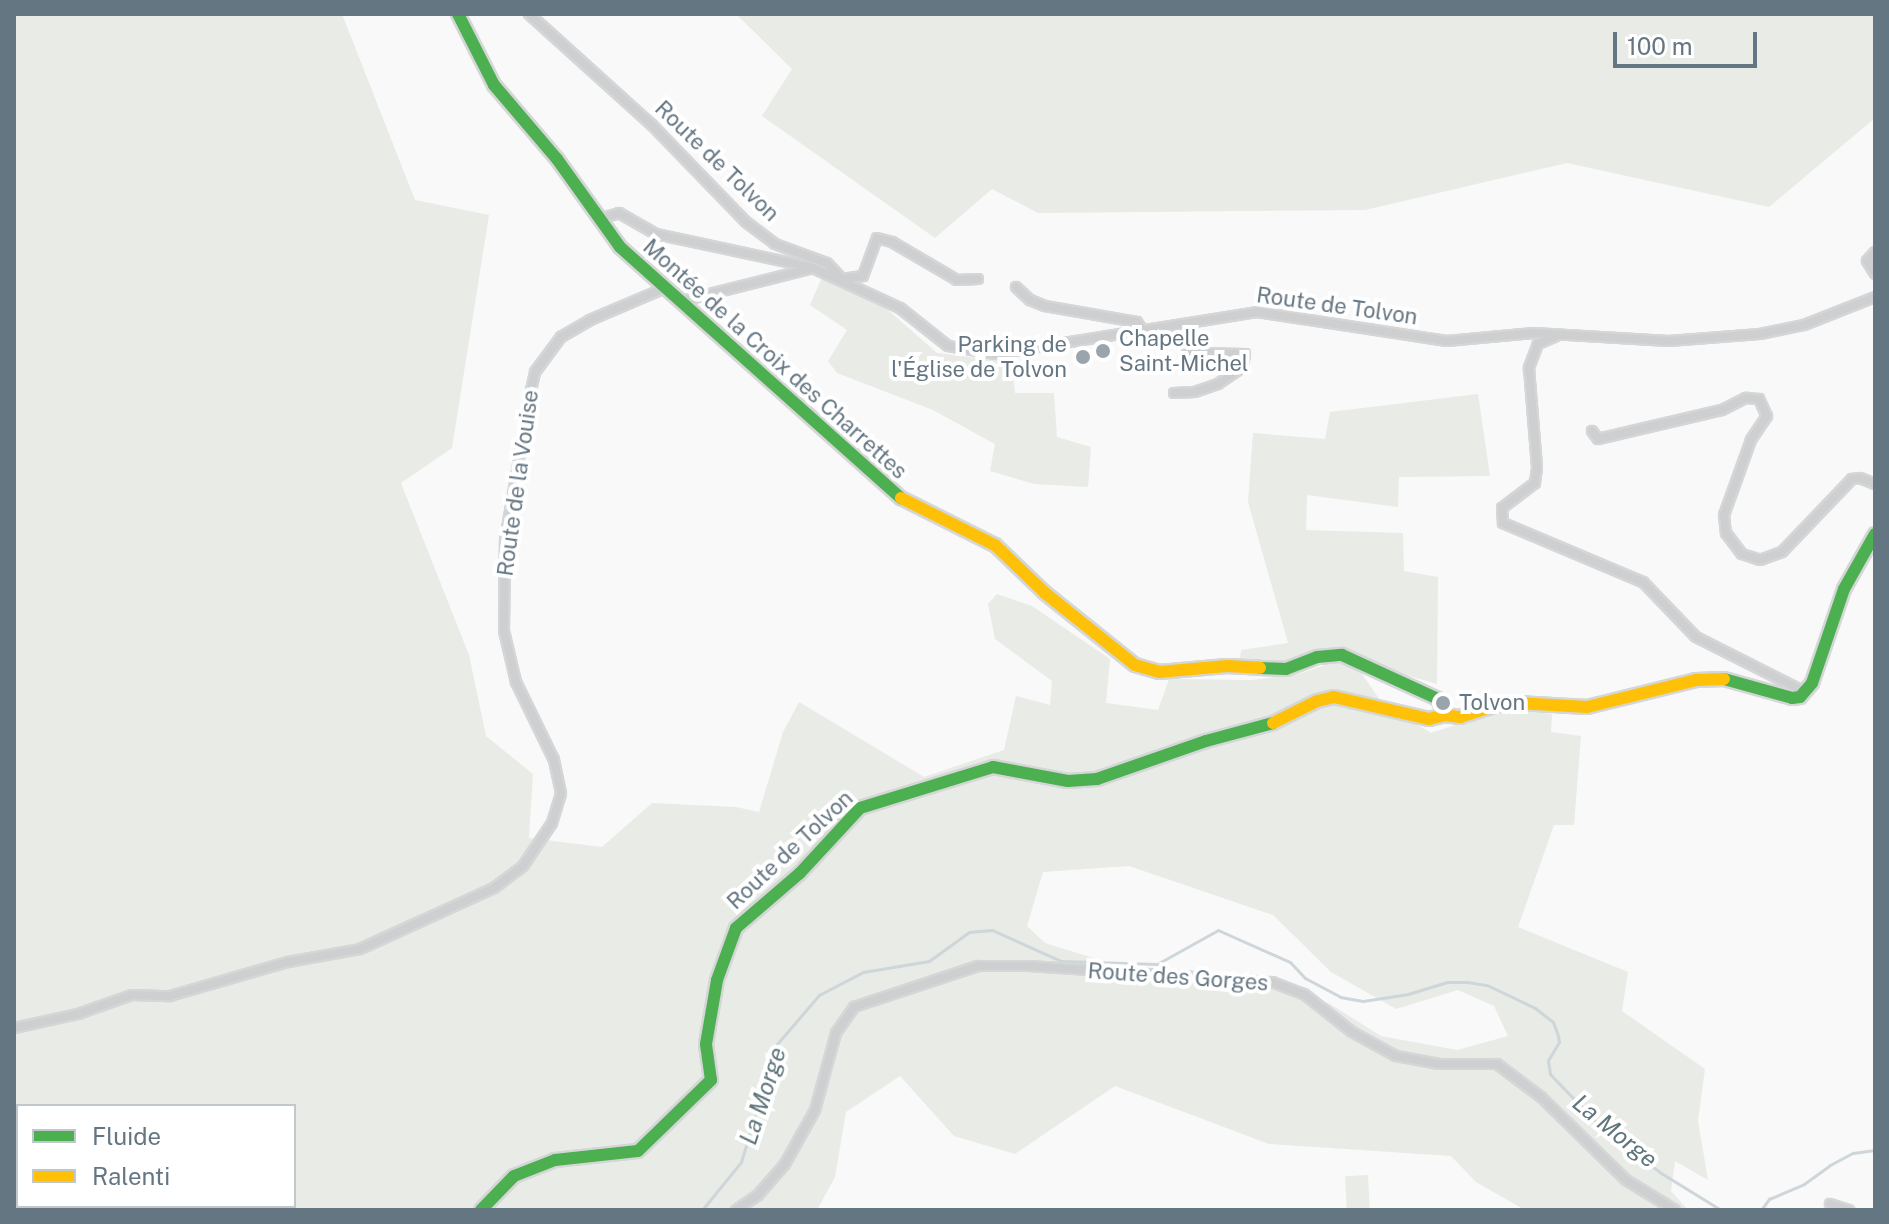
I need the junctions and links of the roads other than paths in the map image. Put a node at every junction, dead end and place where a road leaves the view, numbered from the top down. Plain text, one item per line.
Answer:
1 (458, 14) edge
2 (529, 14) edge
3 (602, 218) junction
4 (1875, 252) edge
5 (813, 268) junction
6 (1875, 274) edge
7 (842, 279) junction
8 (978, 279) dead end
9 (1016, 287) dead end
10 (665, 288) junction
11 (1875, 297) edge
12 (682, 301) junction
13 (1148, 330) junction
14 (1562, 333) junction
15 (1174, 393) dead end
16 (1592, 431) dead end
17 (1875, 484) edge
18 (1875, 534) edge
19 (1806, 693) junction
20 (1445, 715) junction
21 (14, 1028) edge
22 (1830, 1204) dead end
23 (481, 1210) edge
24 (736, 1210) edge
25 (1675, 1210) edge
26 (1849, 1210) edge

1 - 3 street, Montée de la Croix des Charrettes
2 - 7 street, Route de Tolvon
3 - 5 street
3 - 10 street, Montée de la Croix des Charrettes
4 - 6 street
5 - 7 street
5 - 12 street
7 - 8 street
7 - 13 street, Route de Tolvon
9 - 13 street
10 - 12 street, Montée de la Croix des Charrettes
10 - 21 street, Route de la Vouise
11 - 14 street, Route de Tolvon
12 - 20 street, Montée de la Croix des Charrettes
13 - 14 street, Route de Tolvon
13 - 15 street
14 - 19 street
16 - 17 street
18 - 19 street
19 - 20 street
20 - 23 street, Route de Tolvon
22 - 26 street
24 - 25 street, Route des Gorges

